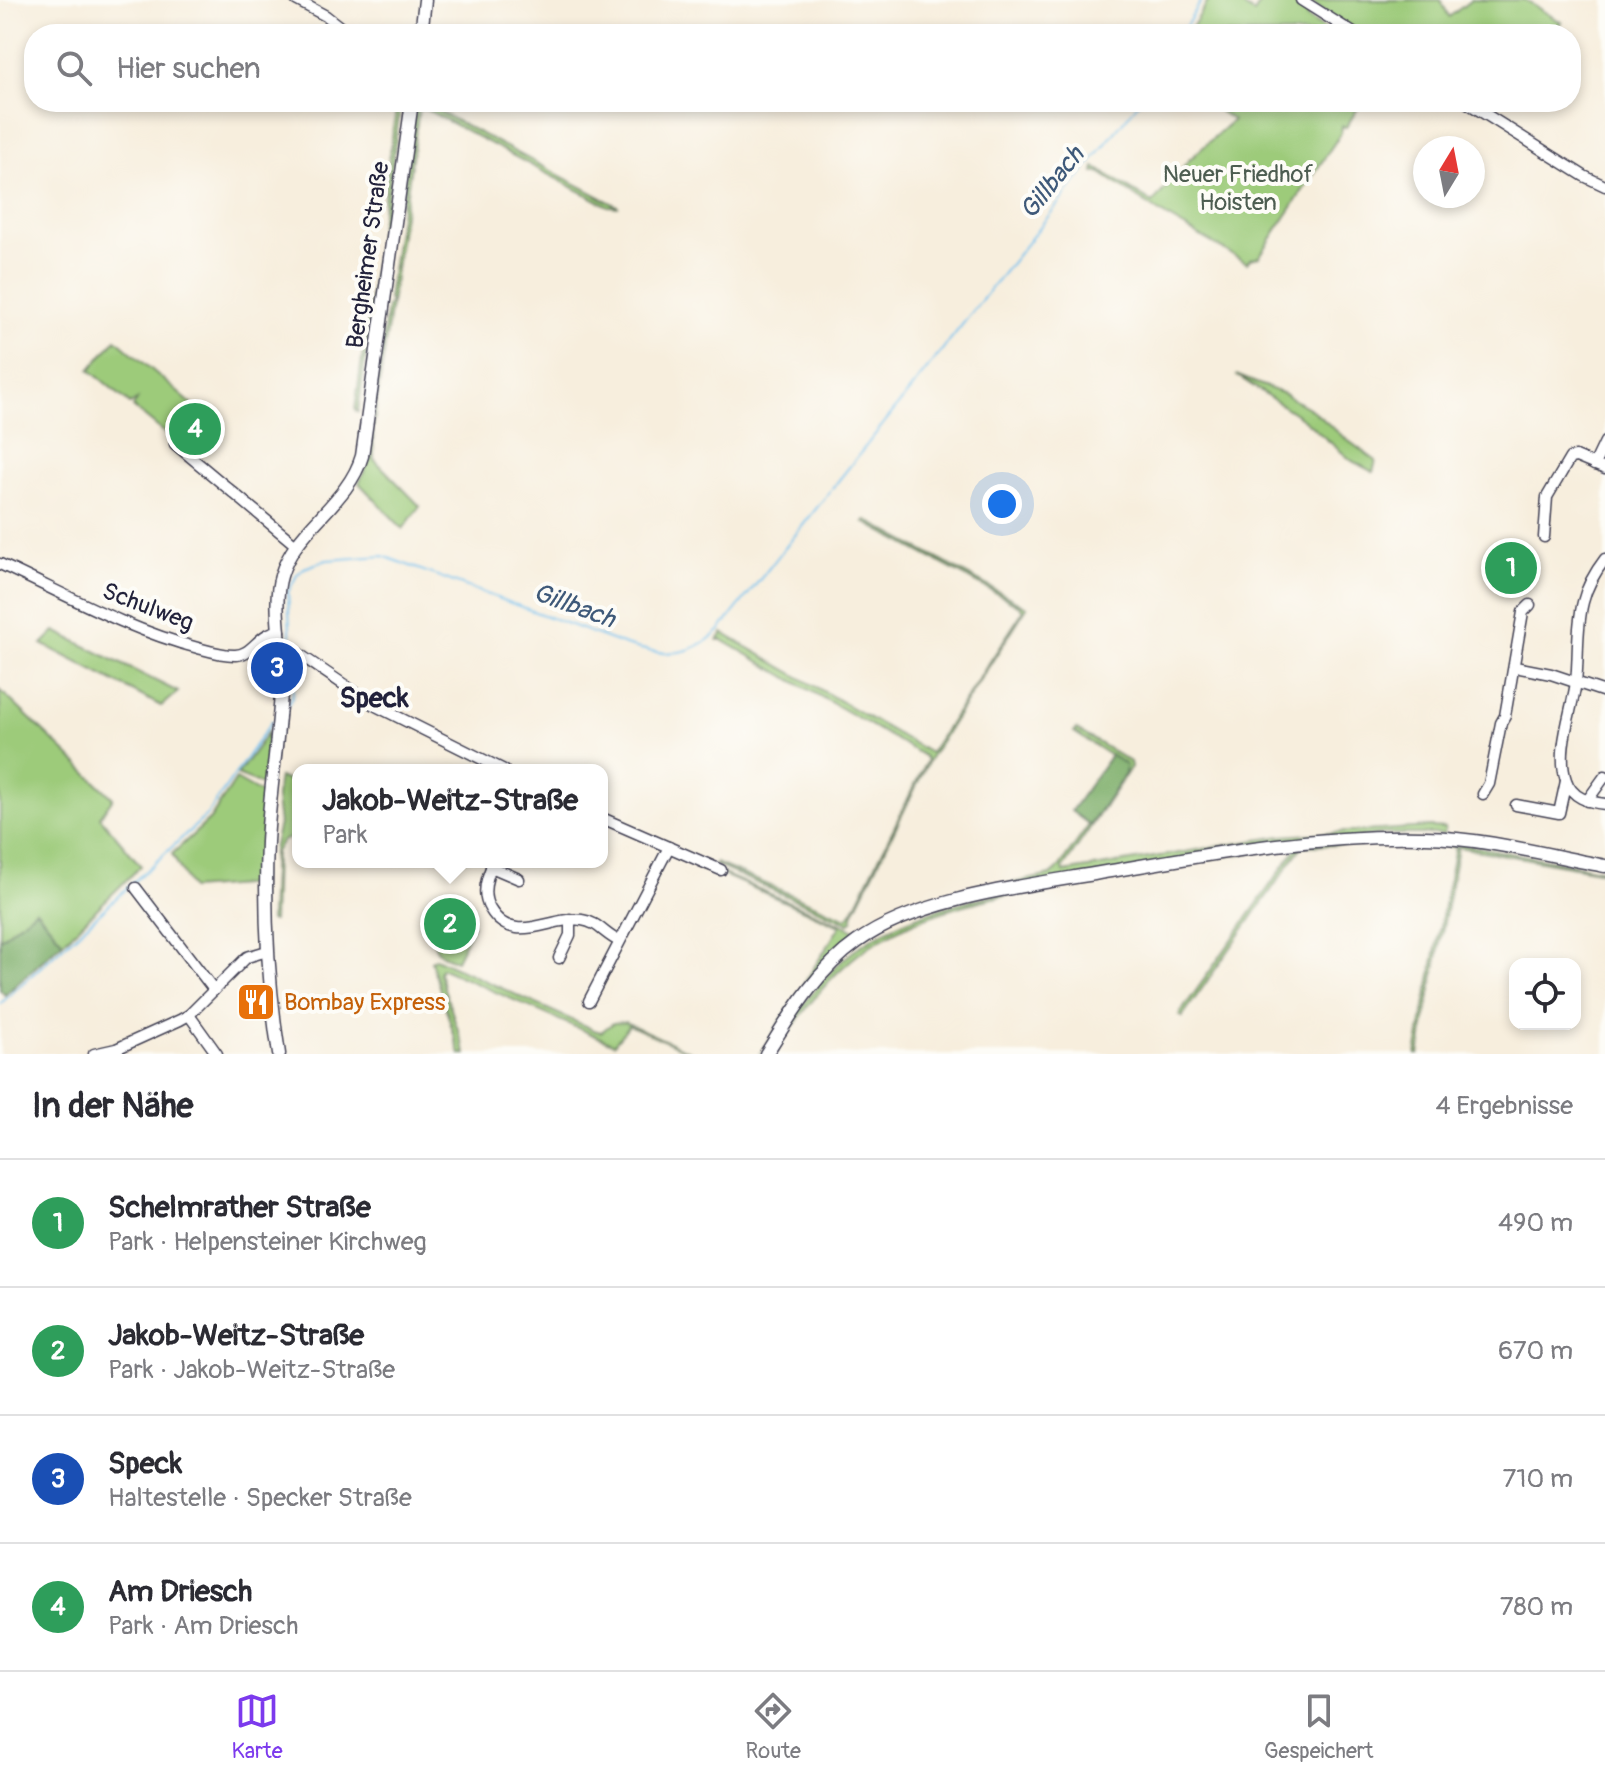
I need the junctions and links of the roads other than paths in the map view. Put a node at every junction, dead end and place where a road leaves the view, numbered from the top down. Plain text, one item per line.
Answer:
1 (296, 0) edge
2 (425, 0) edge
3 (1301, 0) edge
4 (336, 24) edge
5 (422, 24) edge
6 (1339, 24) edge
7 (411, 112) edge
8 (1482, 112) edge
9 (1605, 186) edge
10 (1605, 442) edge
11 (175, 444) dead end
12 (1600, 467) edge
13 (1544, 537) dead end
14 (297, 546) junction
15 (1605, 559) edge
16 (0, 564) edge
17 (1530, 605) dead end
18 (280, 631) junction
19 (289, 652) junction
20 (1515, 667) junction
21 (1576, 682) junction
22 (1605, 692) edge
23 (492, 764) edge
24 (1605, 776) edge
25 (1566, 781) junction
26 (1483, 794) dead end
27 (1587, 801) junction
28 (1605, 804) edge
29 (1516, 805) dead end
30 (608, 821) edge
31 (669, 847) junction
32 (1605, 866) edge
33 (491, 868) edge
34 (498, 868) edge
35 (721, 870) dead end
36 (519, 879) dead end
37 (136, 888) dead end
38 (570, 919) junction
39 (619, 941) junction
40 (267, 951) junction
41 (559, 958) dead end
42 (214, 990) junction
43 (589, 1001) dead end
44 (189, 1015) junction
45 (118, 1051) edge
46 (94, 1054) edge
47 (217, 1054) edge
48 (279, 1054) edge
49 (766, 1054) edge

1 - 4 street
2 - 5 main road
3 - 6 street
7 - 14 main road, Bergheimer Straße
8 - 9 street
10 - 12 street
11 - 14 street
12 - 13 street
14 - 18 main road, Bergheimer Straße
15 - 21 street
16 - 18 street, Schulweg
17 - 20 street
18 - 19 main road, Bergheimer Straße
19 - 23 street
19 - 40 main road, Bergheimer Straße
20 - 21 street
20 - 26 street
21 - 22 street
21 - 25 street
24 - 27 street
25 - 27 street
25 - 29 street
27 - 28 street
30 - 31 street
31 - 35 street
31 - 39 street
32 - 49 main road
33 - 38 street
34 - 36 street
37 - 42 street
38 - 39 street
38 - 41 street
39 - 43 street
40 - 42 street
40 - 48 main road, Bergheimer Straße
42 - 44 street
44 - 45 street
44 - 47 street
45 - 46 street

